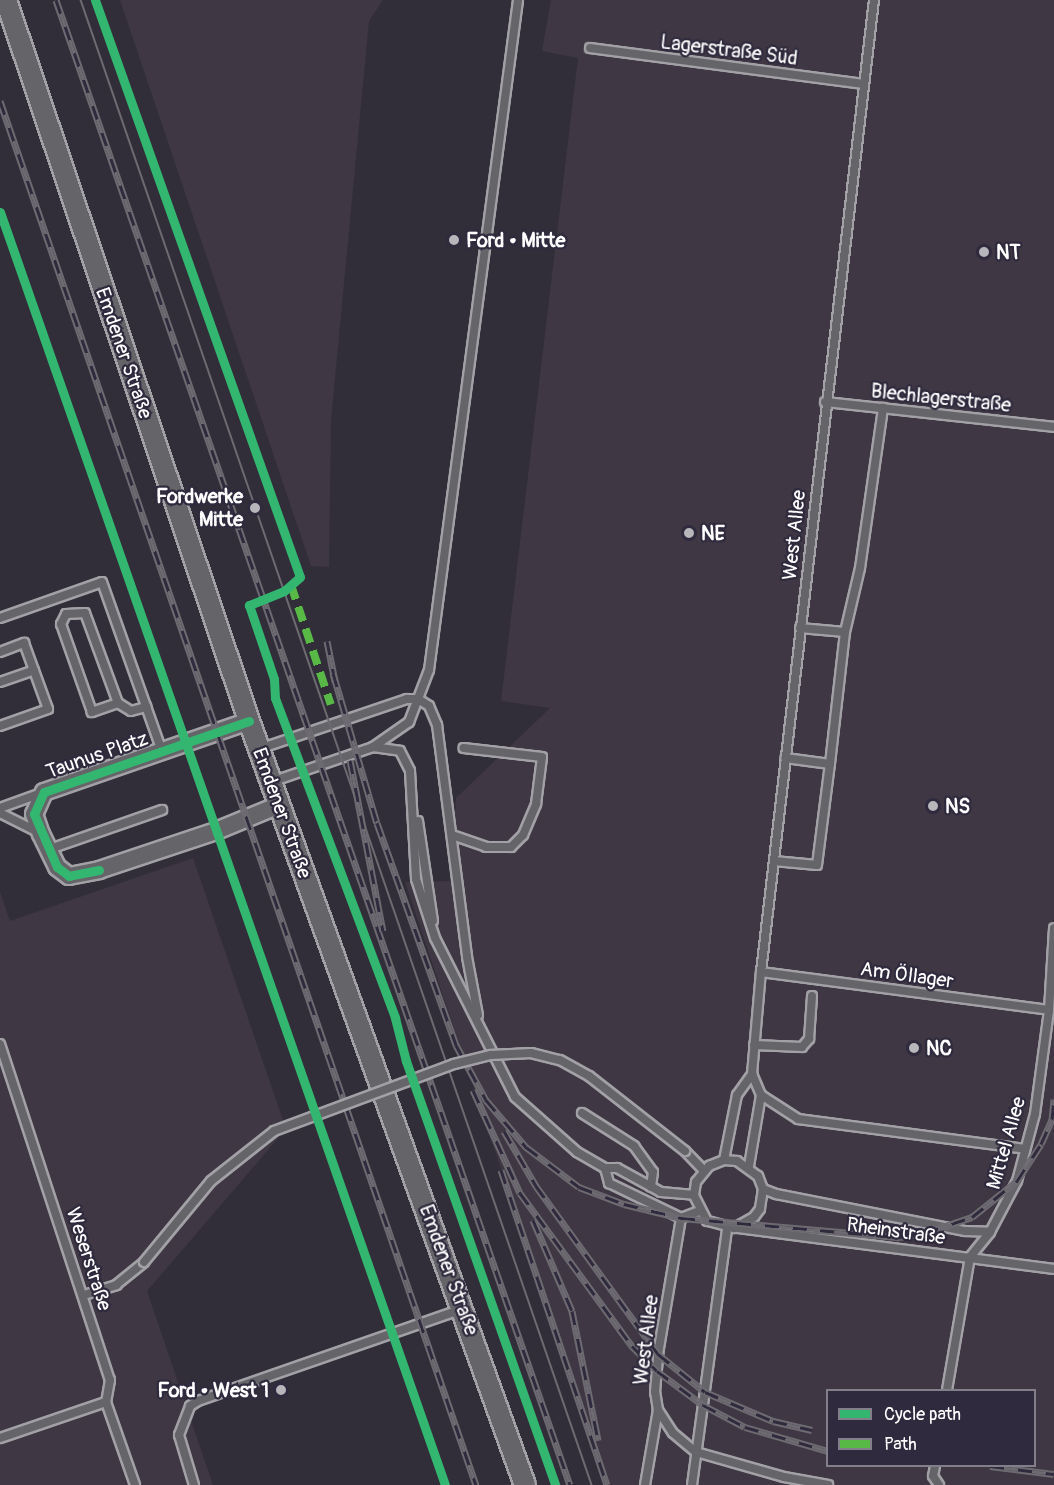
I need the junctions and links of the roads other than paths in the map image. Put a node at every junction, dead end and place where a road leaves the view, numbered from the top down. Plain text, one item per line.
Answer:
1 (6, 0) edge
2 (518, 0) edge
3 (874, 0) edge
4 (590, 48) dead end
5 (864, 84) junction
6 (825, 402) junction
7 (883, 408) junction
8 (1054, 427) edge
9 (0, 618) edge
10 (800, 628) junction
11 (845, 632) junction
12 (0, 652) edge
13 (34, 670) junction
14 (0, 682) edge
15 (418, 699) junction
16 (118, 703) junction
17 (146, 707) junction
18 (249, 721) junction
19 (0, 726) edge
20 (373, 747) junction
21 (464, 747) dead end
22 (259, 749) junction
23 (162, 752) junction
24 (785, 759) junction
25 (830, 764) junction
26 (270, 782) junction
27 (44, 792) junction
28 (279, 806) junction
29 (0, 807) edge
30 (162, 810) dead end
31 (0, 813) edge
32 (452, 835) junction
33 (44, 842) junction
34 (774, 861) junction
35 (1054, 928) edge
36 (761, 972) junction
37 (812, 996) dead end
38 (1049, 1010) junction
39 (479, 1021) junction
40 (0, 1044) edge
41 (754, 1045) junction
42 (752, 1074) junction
43 (761, 1095) junction
44 (582, 1113) dead end
45 (1025, 1149) junction
46 (724, 1160) junction
47 (749, 1166) junction
48 (605, 1168) junction
49 (704, 1171) junction
50 (651, 1187) junction
51 (763, 1189) junction
52 (694, 1196) junction
53 (699, 1211) junction
54 (681, 1218) junction
55 (731, 1228) junction
56 (990, 1232) junction
57 (970, 1257) junction
58 (1054, 1269) edge
59 (84, 1295) junction
60 (462, 1308) junction
61 (947, 1389) edge
62 (106, 1402) junction
63 (658, 1410) junction
64 (0, 1438) edge
65 (696, 1452) junction
66 (935, 1467) edge
67 (783, 1481) edge
68 (135, 1485) edge
69 (194, 1485) edge
70 (525, 1485) edge
71 (645, 1485) edge
72 (692, 1485) edge
73 (828, 1485) edge
74 (939, 1485) edge

1 - 18 street, Emdener Straße
2 - 15 lane
3 - 5 lane, West Allee
4 - 5 lane, Lagerstraße Süd
5 - 6 lane, West Allee
6 - 7 lane, Blechlagerstraße
6 - 10 lane, West Allee
7 - 8 lane, Blechlagerstraße
7 - 11 lane
9 - 17 lane
10 - 11 lane
10 - 24 lane, West Allee
11 - 25 lane
12 - 13 lane
13 - 14 lane
13 - 19 lane
15 - 20 lane
15 - 22 lane
15 - 32 lane
16 - 16 lane
16 - 17 lane
17 - 23 lane
18 - 22 street, Emdener Straße
18 - 23 street, Taunus Platz
20 - 26 lane
20 - 39 lane
21 - 32 lane
22 - 26 street, Emdener Straße
23 - 27 street, Taunus Platz
24 - 25 lane
24 - 34 lane, West Allee
25 - 34 lane
26 - 28 street, Emdener Straße
27 - 29 lane
27 - 33 street, Taunus Platz
28 - 33 street
28 - 60 street, Emdener Straße
30 - 33 lane
31 - 33 lane
32 - 39 lane
34 - 36 lane, West Allee
35 - 38 lane, Mittel Allee
36 - 38 lane, Am Öllager
36 - 41 lane, West Allee
37 - 41 lane
38 - 45 lane, Mittel Allee
39 - 48 lane
40 - 59 lane, Weserstraße
41 - 42 lane, West Allee
42 - 43 lane, West Allee
42 - 46 lane, West Allee
43 - 45 lane
43 - 47 lane
44 - 50 lane
45 - 56 lane, Mittel Allee
46 - 47 lane
46 - 49 lane
47 - 51 lane
48 - 50 lane
48 - 54 lane
49 - 52 lane
49 - 59 lane, bridge
50 - 52 lane
51 - 55 lane
51 - 56 lane
52 - 53 lane
53 - 54 lane
53 - 55 lane
54 - 63 lane, West Allee
55 - 57 lane, Rheinstraße
55 - 65 lane
56 - 57 lane, Mittel Allee
57 - 58 lane, Rheinstraße
57 - 61 lane, Mittel Allee
59 - 62 lane, Weserstraße
60 - 69 lane
60 - 70 street, Emdener Straße
62 - 64 lane
62 - 68 lane, Weserstraße
63 - 65 lane
63 - 71 lane, West Allee
65 - 67 lane
65 - 72 lane
66 - 74 lane
67 - 73 lane

